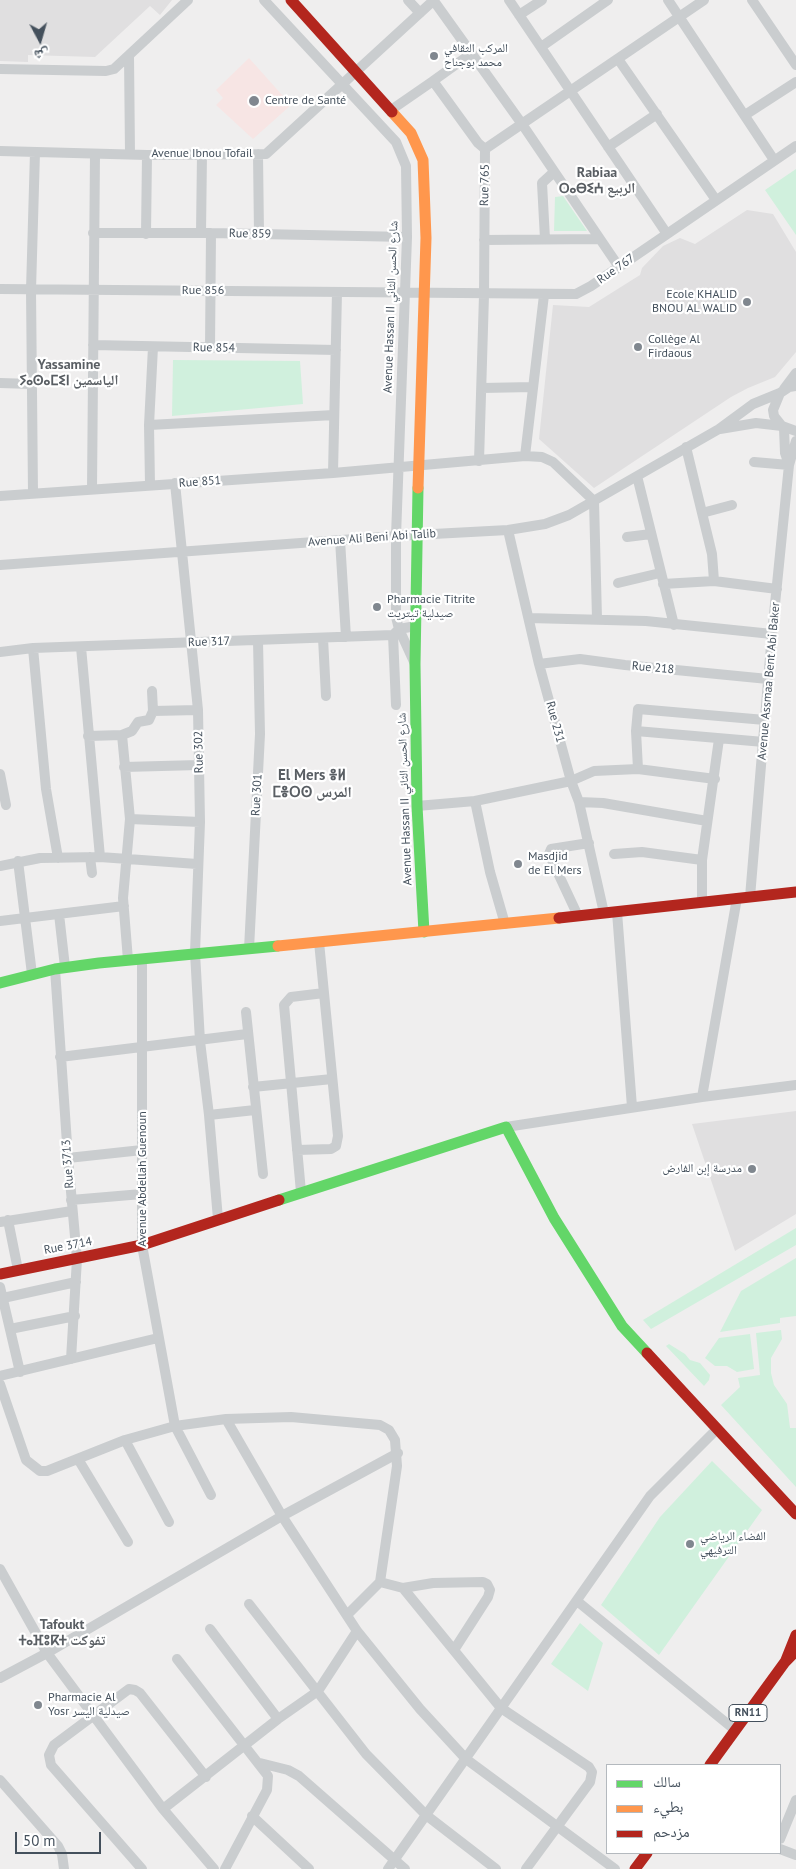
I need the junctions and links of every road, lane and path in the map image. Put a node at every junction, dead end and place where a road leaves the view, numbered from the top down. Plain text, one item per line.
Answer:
1 (188, 0) edge
2 (264, 0) edge
3 (291, 0) edge
4 (408, 0) edge
5 (434, 0) edge
6 (509, 0) edge
7 (542, 0) edge
8 (668, 0) edge
9 (704, 0) edge
10 (752, 0) edge
11 (606, 1) edge
12 (420, 13) junction
13 (519, 15) junction
14 (679, 17) junction
15 (541, 47) junction
16 (472, 53) junction
17 (129, 56) junction
18 (618, 59) junction
19 (796, 65) edge
20 (0, 69) edge
21 (357, 72) junction
22 (433, 81) junction
23 (796, 82) edge
24 (342, 85) junction
25 (571, 92) junction
26 (392, 110) junction
27 (657, 114) junction
28 (745, 115) junction
29 (522, 124) junction
30 (796, 146) edge
31 (608, 147) junction
32 (485, 149) junction
33 (0, 151) edge
34 (35, 152) junction
35 (95, 154) junction
36 (130, 154) junction
37 (202, 154) junction
38 (258, 154) junction
39 (147, 155) junction
40 (774, 160) junction
41 (554, 172) junction
42 (716, 200) junction
43 (93, 233) junction
44 (206, 233) junction
45 (146, 234) junction
46 (259, 234) junction
47 (667, 234) junction
48 (407, 237) junction
49 (544, 239) junction
50 (599, 239) junction
51 (484, 240) junction
52 (619, 267) junction
53 (0, 290) edge
54 (31, 290) junction
55 (92, 290) junction
56 (211, 291) junction
57 (337, 292) junction
58 (405, 293) junction
59 (424, 294) junction
60 (484, 295) junction
61 (544, 295) junction
62 (93, 345) junction
63 (153, 347) junction
64 (210, 348) junction
65 (336, 350) junction
66 (796, 373) edge
67 (0, 383) edge
68 (32, 384) junction
69 (796, 386) edge
70 (533, 387) junction
71 (482, 388) junction
72 (782, 391) junction
73 (334, 415) junction
74 (149, 425) junction
75 (783, 427) junction
76 (719, 429) junction
77 (796, 431) edge
78 (796, 441) edge
79 (686, 448) junction
80 (525, 456) junction
81 (479, 461) junction
82 (754, 462) dead end
83 (789, 465) junction
84 (419, 466) junction
85 (400, 468) junction
86 (333, 473) junction
87 (637, 476) junction
88 (175, 483) junction
89 (150, 485) junction
90 (92, 488) junction
91 (32, 493) junction
92 (0, 496) edge
93 (594, 500) junction
94 (732, 505) dead end
95 (702, 513) junction
96 (508, 530) junction
97 (416, 534) junction
98 (652, 534) junction
99 (396, 536) junction
100 (627, 537) dead end
101 (340, 540) junction
102 (181, 551) junction
103 (0, 565) edge
104 (660, 572) junction
105 (714, 581) junction
106 (618, 583) dead end
107 (663, 584) junction
108 (777, 589) junction
109 (529, 618) junction
110 (596, 620) junction
111 (674, 625) junction
112 (416, 626) junction
113 (396, 632) junction
114 (772, 634) junction
115 (346, 637) junction
116 (323, 638) junction
117 (258, 641) junction
118 (193, 642) junction
119 (81, 647) junction
120 (33, 648) junction
121 (0, 652) edge
122 (415, 664) junction
123 (539, 664) junction
124 (768, 679) junction
125 (152, 691) dead end
126 (326, 696) dead end
127 (396, 705) dead end
128 (198, 710) junction
129 (153, 711) junction
130 (765, 720) junction
131 (636, 731) junction
132 (122, 735) junction
133 (88, 736) junction
134 (719, 739) junction
135 (764, 742) junction
136 (199, 765) junction
137 (124, 767) junction
138 (638, 769) junction
139 (0, 774) edge
140 (715, 779) junction
141 (571, 782) junction
142 (475, 801) junction
143 (579, 802) junction
144 (6, 805) dead end
145 (417, 806) junction
146 (130, 819) junction
147 (707, 821) junction
148 (200, 822) junction
149 (589, 843) junction
150 (614, 854) dead end
151 (95, 857) junction
152 (58, 858) junction
153 (128, 859) junction
154 (702, 860) junction
155 (18, 861) junction
156 (197, 864) junction
157 (0, 866) edge
158 (92, 874) dead end
159 (796, 892) edge
160 (750, 897) junction
161 (737, 898) junction
162 (702, 902) junction
163 (124, 906) junction
164 (617, 912) junction
165 (604, 913) junction
166 (59, 914) junction
167 (578, 916) junction
168 (25, 918) junction
169 (0, 922) edge
170 (505, 924) junction
171 (424, 932) junction
172 (319, 942) junction
173 (250, 949) junction
174 (195, 954) junction
175 (142, 958) junction
176 (128, 960) junction
177 (60, 968) junction
178 (32, 974) junction
179 (0, 983) edge
180 (324, 993) junction
181 (246, 1012) dead end
182 (247, 1034) junction
183 (200, 1041) junction
184 (143, 1046) junction
185 (60, 1057) junction
186 (332, 1079) junction
187 (290, 1083) junction
188 (796, 1085) edge
189 (253, 1087) junction
190 (702, 1097) junction
191 (632, 1108) junction
192 (255, 1110) junction
193 (209, 1115) junction
194 (506, 1127) junction
195 (142, 1150) junction
196 (297, 1150) junction
197 (68, 1158) junction
198 (263, 1174) dead end
199 (301, 1192) junction
200 (142, 1194) junction
201 (71, 1200) junction
202 (72, 1211) junction
203 (218, 1219) junction
204 (4, 1221) edge
205 (142, 1245) junction
206 (77, 1259) junction
207 (18, 1270) junction
208 (0, 1274) edge
209 (76, 1282) junction
210 (0, 1287) edge
211 (3, 1298) junction
212 (75, 1316) junction
213 (10, 1329) junction
214 (158, 1338) junction
215 (71, 1359) junction
216 (20, 1372) junction
217 (0, 1376) edge
218 (0, 1384) edge
219 (226, 1419) junction
220 (175, 1426) junction
221 (716, 1429) junction
222 (125, 1440) junction
223 (398, 1452) junction
224 (78, 1460) junction
225 (211, 1494) dead end
226 (796, 1514) edge
227 (282, 1516) junction
228 (169, 1522) dead end
229 (128, 1542) dead end
230 (0, 1569) edge
231 (380, 1582) junction
232 (403, 1588) junction
233 (578, 1601) junction
234 (249, 1604) dead end
235 (347, 1615) junction
236 (210, 1629) dead end
237 (357, 1630) junction
238 (796, 1635) edge
239 (454, 1650) junction
240 (796, 1651) edge
241 (47, 1653) junction
242 (178, 1659) dead end
243 (785, 1662) junction
244 (0, 1678) edge
245 (318, 1691) junction
246 (501, 1708) junction
247 (93, 1717) junction
248 (278, 1719) junction
249 (735, 1730) junction
250 (244, 1745) junction
251 (466, 1759) junction
252 (260, 1763) junction
253 (711, 1764) edge
254 (206, 1777) junction
255 (0, 1780) edge
256 (796, 1800) edge
257 (164, 1809) junction
258 (426, 1815) junction
259 (252, 1816) junction
260 (557, 1826) junction
261 (781, 1837) edge
262 (781, 1849) edge
263 (646, 1854) edge
264 (796, 1855) edge
265 (394, 1860) junction
266 (64, 1869) edge
267 (142, 1869) edge
268 (214, 1869) edge
269 (225, 1869) edge
270 (309, 1869) edge
271 (388, 1869) edge
272 (405, 1869) edge
273 (496, 1869) edge
274 (526, 1869) edge
275 (615, 1869) edge
276 (635, 1869) edge

1 - 17 street
2 - 24 street, Avenue Hassan II شارع الحسن الثاني
3 - 21 street, Avenue Hassan II شارع الحسن الثاني
4 - 12 street
5 - 12 street, Avenue Ibnou Tofail
5 - 16 street
6 - 13 street
7 - 13 street
8 - 14 street
9 - 14 street, Rue 765
10 - 19 street
11 - 15 street
12 - 21 street, Avenue Ibnou Tofail
13 - 15 street
14 - 18 street, Rue 765
14 - 28 street
15 - 25 street
16 - 22 street
16 - 29 street
17 - 20 street
17 - 36 street
18 - 25 street, Rue 765
18 - 27 street
21 - 24 street, Avenue Ibnou Tofail
21 - 26 street, Avenue Hassan II شارع الحسن الثاني
22 - 26 street
22 - 32 street
23 - 28 street
24 - 38 street, Avenue Ibnou Tofail
24 - 48 street, Avenue Hassan II شارع الحسن الثاني
25 - 29 street, Rue 765
25 - 31 street
26 - 59 street, Avenue Hassan II شارع الحسن الثاني
27 - 31 street
27 - 42 street
28 - 40 street
29 - 32 street, Rue 765
29 - 41 street
30 - 40 street, Rue 767
31 - 47 street
32 - 51 street, Rue 765
33 - 34 street, Avenue Ibnou Tofail
34 - 35 street, Avenue Ibnou Tofail
34 - 54 street
35 - 36 street, Avenue Ibnou Tofail
35 - 43 street
36 - 39 street, Avenue Ibnou Tofail
37 - 38 street, Avenue Ibnou Tofail
37 - 39 street, Avenue Ibnou Tofail
37 - 44 street
38 - 46 street
39 - 45 street
40 - 42 street, Rue 767
41 - 49 street
41 - 50 street
42 - 47 street, Rue 767
43 - 45 street, Rue 859
43 - 55 street
44 - 45 street, Rue 859
44 - 46 street, Rue 859
44 - 56 street
46 - 48 street, Rue 859
47 - 52 street, Rue 767
48 - 58 street, Avenue Hassan II شارع الحسن الثاني
49 - 50 street
49 - 51 street
50 - 52 street
51 - 60 street, Rue 765
52 - 61 street, Rue 767
53 - 54 street, Rue 856
54 - 55 street, Rue 856
54 - 68 street
55 - 56 street, Rue 856
55 - 62 street
56 - 57 street, Rue 856
56 - 64 street
57 - 58 street, Rue 856
57 - 65 street
58 - 59 street, Rue 767
58 - 85 street, Avenue Hassan II شارع الحسن الثاني
59 - 60 street, Rue 767
59 - 84 street, Avenue Hassan II شارع الحسن الثاني
60 - 61 street, Rue 767
60 - 71 street, Rue 765
61 - 70 street
62 - 63 street, Rue 854
62 - 90 street
63 - 64 street, Rue 854
63 - 74 street
64 - 65 street, Rue 854
65 - 73 street
66 - 72 street
67 - 68 street
68 - 91 street
69 - 72 street, Avenue Ali Beni Abi Talib
70 - 71 street
70 - 80 street
71 - 81 street, Rue 765
72 - 75 street, Avenue Assmaa Bent Abi Baker
72 - 76 street, Avenue Ali Beni Abi Talib
73 - 74 street
73 - 86 street
74 - 89 street
75 - 76 street, Avenue Ali Beni Abi Talib
75 - 77 street, Avenue Ali Beni Abi Talib
75 - 83 street, Avenue Assmaa Bent Abi Baker
76 - 79 street, Avenue Ali Beni Abi Talib
78 - 83 street, Avenue Assmaa Bent Abi Baker
79 - 87 street, Avenue Ali Beni Abi Talib
79 - 95 street
80 - 81 street, Rue 851
80 - 93 street, Rue 851
81 - 84 street, Rue 851
82 - 83 street
83 - 108 street, Avenue Assmaa Bent Abi Baker
84 - 85 street, Rue 851
84 - 97 street, Avenue Hassan II شارع الحسن الثاني
85 - 86 street, Rue 851
85 - 99 street, Avenue Hassan II شارع الحسن الثاني
86 - 88 street, Rue 851
87 - 93 street, Avenue Ali Beni Abi Talib
87 - 98 street
88 - 89 street, Rue 851
88 - 102 street, Rue 302
89 - 90 street, Rue 851
90 - 91 street, Rue 851
91 - 92 street, Rue 851
93 - 96 street, Avenue Ali Beni Abi Talib
93 - 110 street
94 - 95 street
95 - 105 street
96 - 97 street, Avenue Ali Beni Abi Talib
96 - 109 street, Rue 231
97 - 99 street, Avenue Ali Beni Abi Talib
97 - 112 street, Avenue Hassan II شارع الحسن الثاني
98 - 100 street
98 - 104 street
99 - 101 street, Avenue Ali Beni Abi Talib
99 - 113 street, Avenue Hassan II شارع الحسن الثاني
101 - 102 street, Avenue Ali Beni Abi Talib
101 - 115 street
102 - 103 street, Avenue Ali Beni Abi Talib
102 - 118 street, Rue 302
104 - 106 street
104 - 107 street
105 - 107 street
105 - 108 street
107 - 111 street
108 - 114 street, Avenue Assmaa Bent Abi Baker
109 - 110 street
109 - 123 street, Rue 231
110 - 111 street
111 - 114 street
112 - 113 street, Rue 317
112 - 122 street, Avenue Hassan II شارع الحسن الثاني
113 - 115 street, Rue 317
113 - 122 street, Avenue Hassan II شارع الحسن الثاني
113 - 127 street
114 - 124 street, Avenue Assmaa Bent Abi Baker
115 - 116 street, Rue 317
116 - 117 street, Rue 317
116 - 126 street
117 - 118 street, Rue 317
117 - 173 street, Rue 301
118 - 119 street, Rue 317
118 - 128 street, Rue 302
119 - 120 street, Rue 317
119 - 133 street
120 - 121 street, Rue 317
120 - 152 street
122 - 145 street, Avenue Hassan II شارع الحسن الثاني
123 - 124 street, Rue 218
123 - 141 street, Rue 231
124 - 130 street, Avenue Assmaa Bent Abi Baker
125 - 129 street
128 - 129 street
128 - 136 street, Rue 302
129 - 132 street
130 - 131 street
130 - 135 street, Avenue Assmaa Bent Abi Baker
131 - 134 street
131 - 138 street
132 - 133 street
132 - 137 street
133 - 151 street
134 - 135 street
134 - 140 street
135 - 160 street, Avenue Assmaa Bent Abi Baker
136 - 137 street
136 - 148 street, Rue 302
137 - 146 street
138 - 140 street
138 - 141 street
139 - 144 street
140 - 147 street
141 - 142 street
141 - 143 street, Rue 231
142 - 145 street
142 - 170 street
143 - 147 street
143 - 149 street, Rue 231
145 - 171 street, Avenue Hassan II شارع الحسن الثاني
146 - 148 street
146 - 153 street
147 - 154 street
148 - 156 street, Rue 302
149 - 165 street, Rue 231
149 - 167 street
150 - 154 street
151 - 152 street
151 - 153 street
151 - 158 street
152 - 155 street
153 - 156 street
153 - 163 street
154 - 162 street
155 - 157 street
155 - 168 street
156 - 174 street, Rue 302
159 - 160 street
160 - 161 street
161 - 162 street
161 - 190 street
162 - 164 street
163 - 166 street
163 - 176 street
164 - 165 street
164 - 191 street
165 - 167 street
166 - 168 street
166 - 177 street, Rue 3713
167 - 170 street
168 - 169 street
168 - 178 street
170 - 171 street
171 - 172 street
172 - 173 street
172 - 180 street
173 - 174 street
174 - 175 street
174 - 183 street, Rue 302
175 - 176 street
175 - 184 street, Avenue Abdellah Guenoun
176 - 177 street
177 - 178 street
177 - 185 street, Rue 3713
178 - 179 street
180 - 186 street
180 - 187 street
181 - 182 street
182 - 183 street
182 - 189 street
183 - 184 street
183 - 193 street, Rue 302
184 - 185 street
184 - 195 street, Avenue Abdellah Guenoun
185 - 197 street, Rue 3713
186 - 187 street
186 - 196 street
187 - 189 street
187 - 196 street
188 - 190 street
189 - 192 street
190 - 191 street
191 - 194 street
192 - 193 street
192 - 198 street
193 - 203 street, Rue 302
194 - 199 street, Rue 3714
194 - 221 street
195 - 197 street
195 - 200 street, Avenue Abdellah Guenoun
196 - 199 street
197 - 201 street, Rue 3713
199 - 203 street, Rue 3714
200 - 201 street
200 - 205 street, Avenue Abdellah Guenoun
201 - 202 street, Rue 3713
202 - 204 street
202 - 206 street, Rue 3713
203 - 205 street, Rue 3714
204 - 207 street
205 - 206 street, Rue 3714
205 - 214 street, Avenue Abdellah Guenoun
206 - 207 street, Rue 3714
206 - 209 street, Rue 3713
207 - 208 street, Rue 3714
209 - 211 street
209 - 212 street, Rue 3713
210 - 211 street
211 - 213 street
212 - 213 street
212 - 215 street, Rue 3713
213 - 216 street
214 - 215 street
214 - 220 street, Avenue Abdellah Guenoun
215 - 216 street
216 - 217 street
218 - 224 street
219 - 220 street
219 - 223 street
219 - 227 street
220 - 222 street
220 - 225 street, Avenue Abdellah Guenoun
221 - 226 street
221 - 233 street
222 - 224 street
222 - 228 street
223 - 227 street
223 - 231 street
224 - 229 street
227 - 235 street
227 - 241 street
230 - 241 street
231 - 232 street
231 - 235 street
232 - 239 street
232 - 239 street
233 - 246 street
233 - 249 street
234 - 245 street
235 - 237 street
236 - 248 street
237 - 245 street
237 - 251 street
238 - 243 street, RN11
239 - 246 street
240 - 243 street, RN11
241 - 244 street
241 - 247 street
242 - 250 street
243 - 249 street, RN11
245 - 248 street
245 - 258 street
246 - 251 street
246 - 260 street
247 - 254 street
247 - 257 street
247 - 267 street
248 - 250 street
249 - 253 street, RN11
250 - 252 street
250 - 254 street
251 - 258 street
251 - 260 street
252 - 259 street
252 - 265 street
254 - 257 street
255 - 266 street
256 - 261 street
257 - 268 street
258 - 265 street
258 - 273 street
259 - 269 street
259 - 270 street
260 - 274 street
260 - 275 street
262 - 264 street
263 - 276 street
265 - 271 street
265 - 272 street

